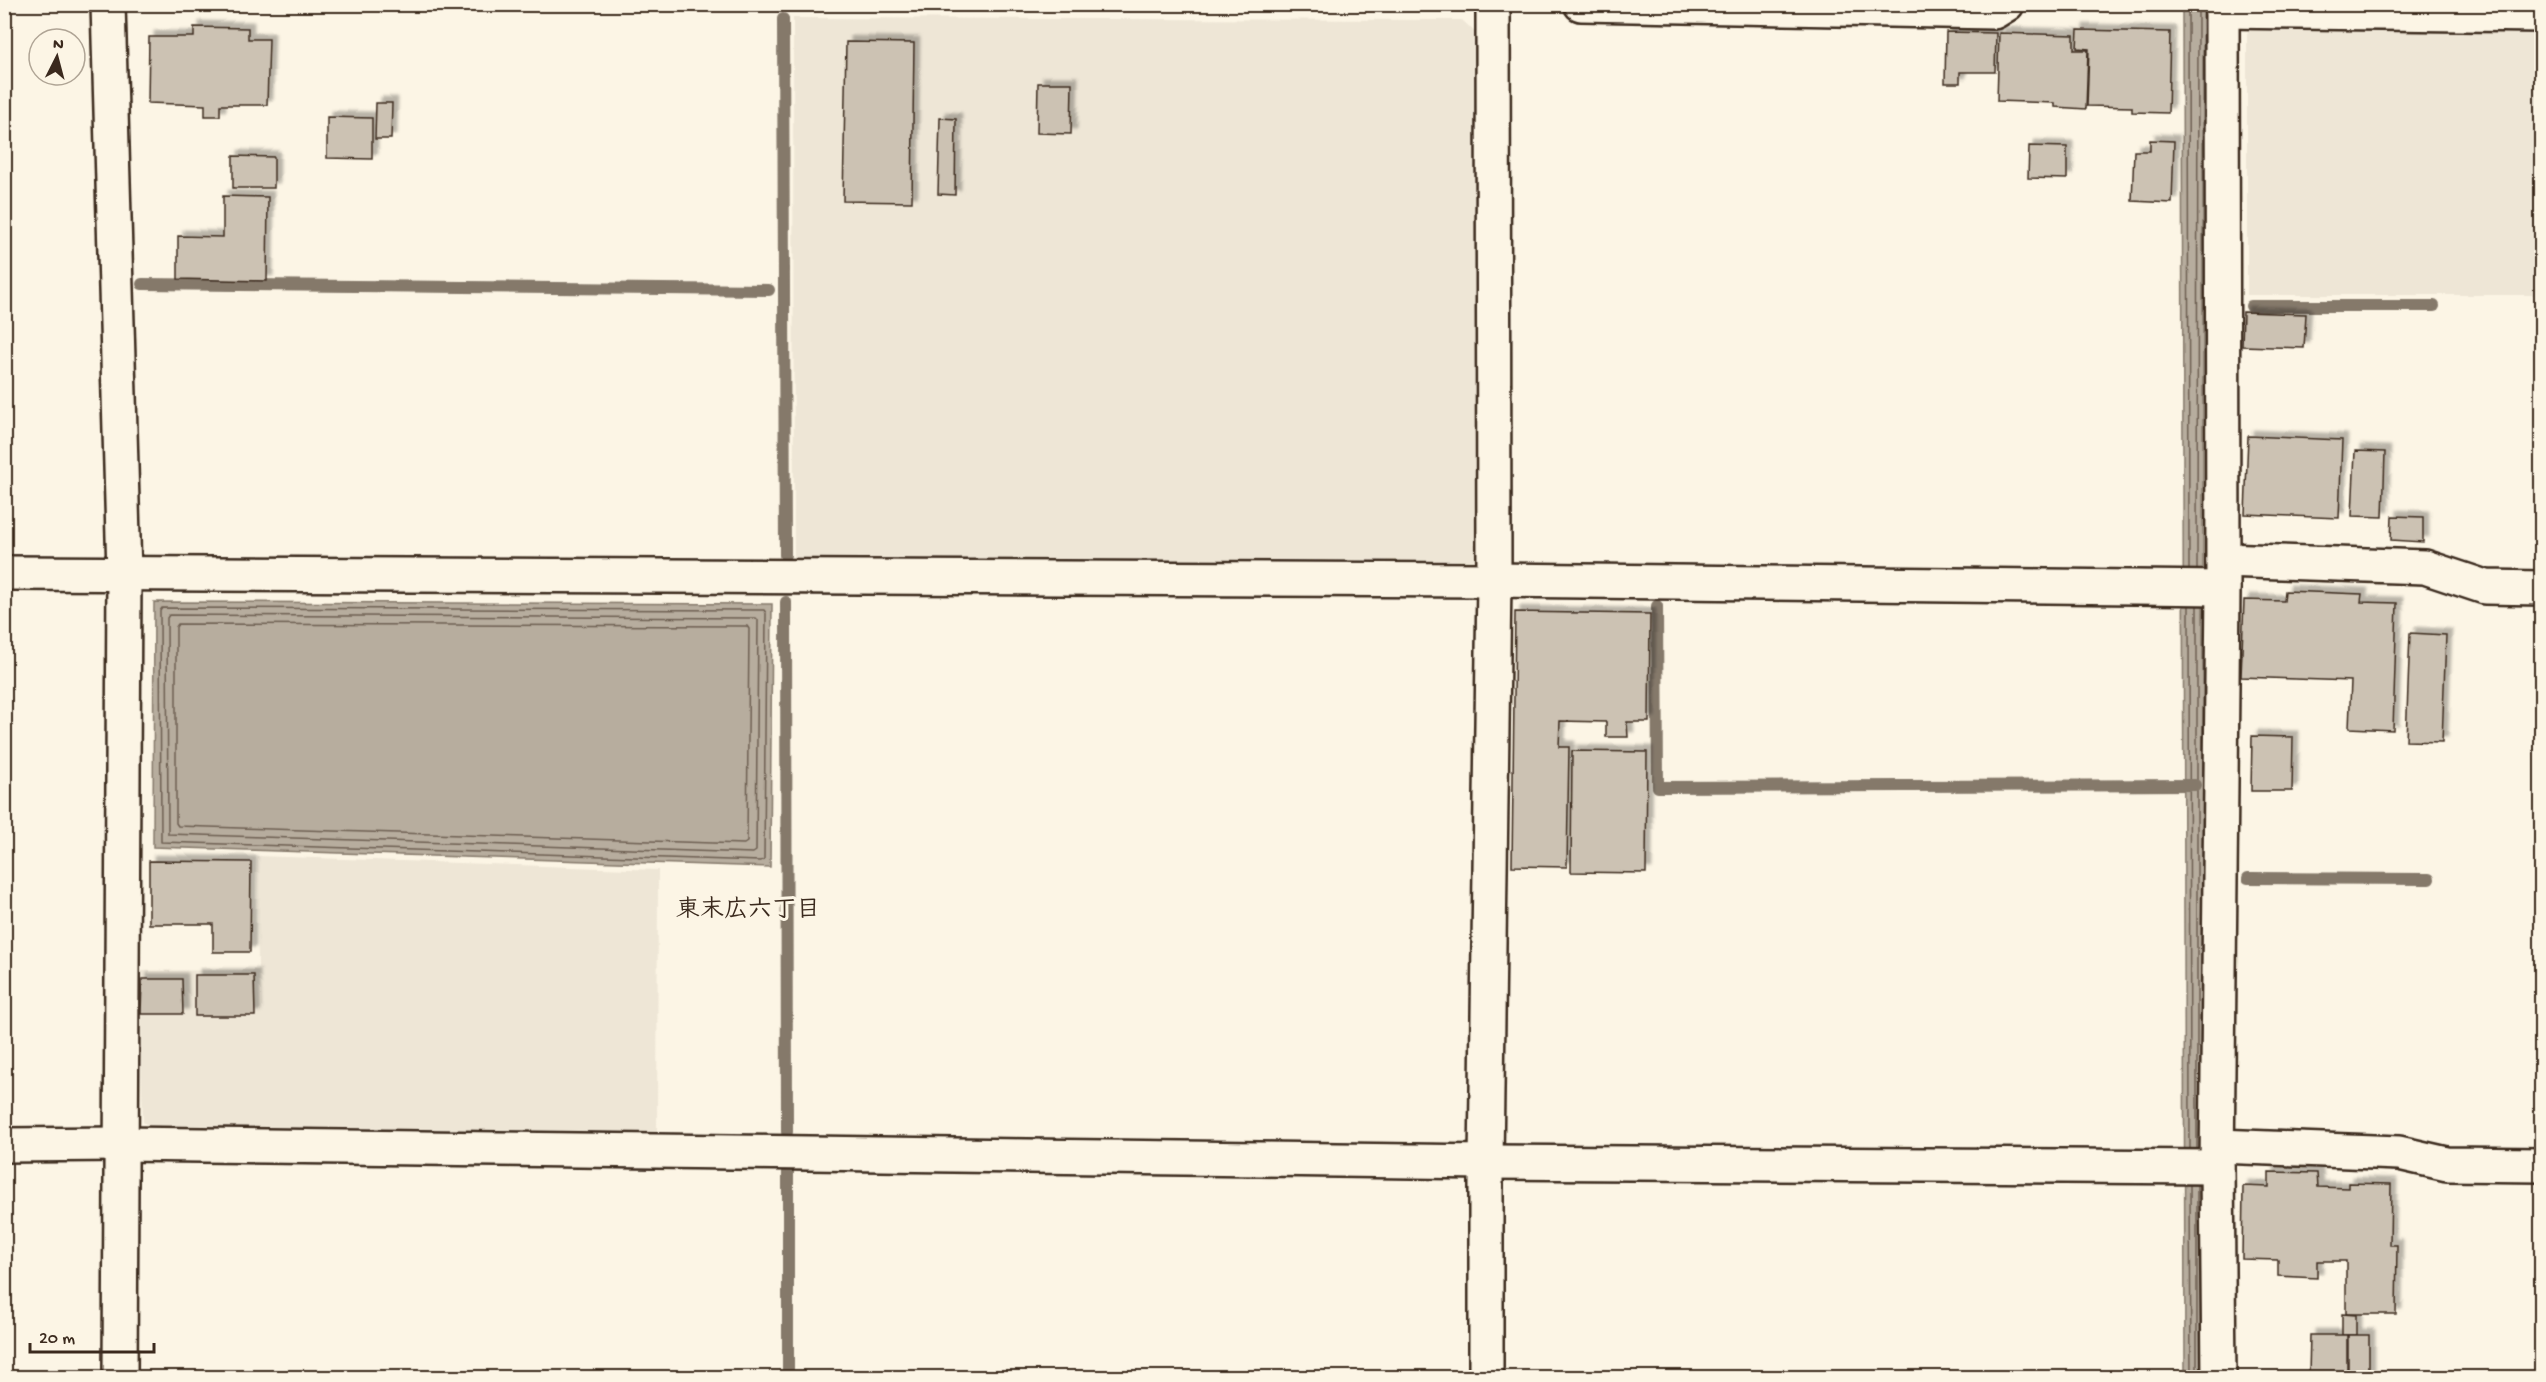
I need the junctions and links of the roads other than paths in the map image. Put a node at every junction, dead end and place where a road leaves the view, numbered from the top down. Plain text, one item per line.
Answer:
1 (108, 4) edge
2 (1493, 4) edge
3 (1581, 4) edge
4 (2007, 4) edge
5 (2222, 8) edge
6 (2541, 15) edge
7 (4, 573) edge
8 (123, 573) junction
9 (1494, 580) junction
10 (2208, 581) junction
11 (2541, 588) edge
12 (121, 1144) junction
13 (4, 1145) edge
14 (1486, 1162) junction
15 (2205, 1162) junction
16 (2541, 1165) edge
17 (120, 1377) edge
18 (1486, 1377) edge
19 (2219, 1377) edge

1 - 8 street
2 - 9 street
3 - 4 street
5 - 6 street
5 - 10 street
7 - 8 street
8 - 9 street
8 - 12 street
9 - 10 street
9 - 14 street
10 - 11 street
10 - 15 street
12 - 13 street
12 - 14 street
12 - 17 street
14 - 15 street
14 - 18 street
15 - 16 street
15 - 19 street

